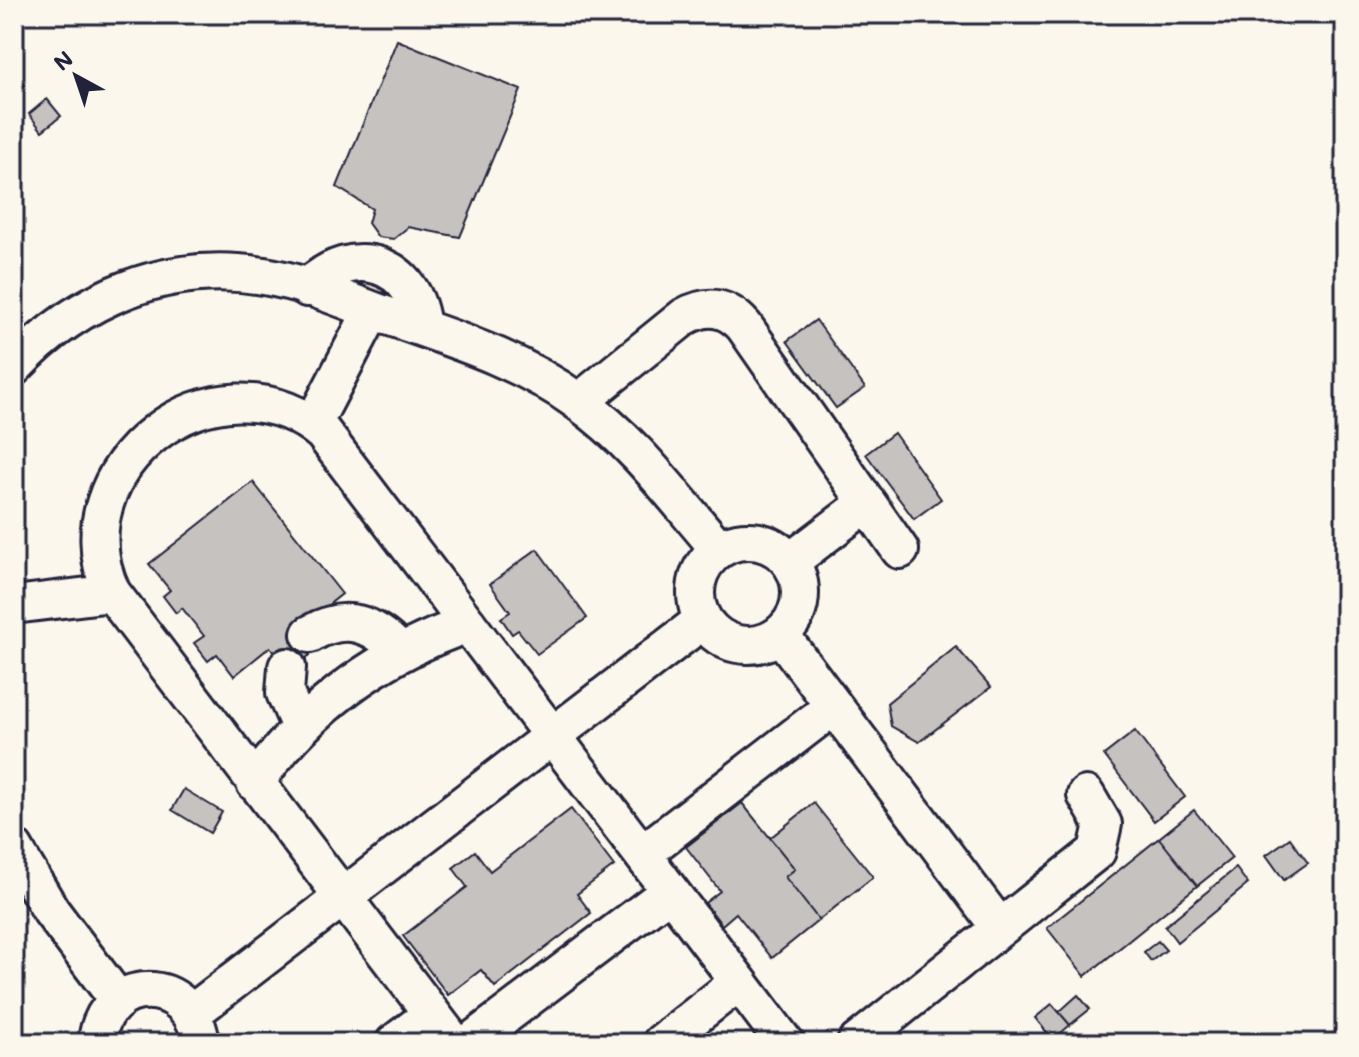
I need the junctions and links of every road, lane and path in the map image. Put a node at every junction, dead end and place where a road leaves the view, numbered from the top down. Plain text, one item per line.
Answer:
1 (307, 288) junction
2 (372, 311) junction
3 (422, 328) junction
4 (14, 367) edge
5 (579, 402) junction
6 (313, 424) junction
7 (867, 503) junction
8 (719, 549) junction
9 (900, 550) dead end
10 (791, 561) junction
11 (112, 593) junction
12 (14, 605) edge
13 (703, 620) junction
14 (468, 624) junction
15 (310, 634) dead end
16 (780, 634) junction
17 (400, 652) junction
18 (287, 667) dead end
19 (834, 706) junction
20 (300, 727) junction
21 (552, 736) junction
22 (255, 783) junction
23 (1086, 795) dead end
24 (14, 848) edge
25 (642, 854) junction
26 (670, 891) junction
27 (343, 897) junction
28 (1000, 928) junction
29 (739, 982) junction
30 (118, 1000) junction
31 (432, 1014) junction
32 (197, 1028) edge
33 (97, 1043) edge
34 (394, 1043) edge
35 (454, 1043) edge
36 (469, 1043) edge
37 (661, 1043) edge
38 (785, 1043) edge
39 (856, 1043) edge

1 - 2 lane
1 - 3 lane
1 - 4 lane
2 - 3 lane
2 - 6 lane
3 - 5 lane
5 - 7 lane
5 - 8 lane
6 - 11 lane
6 - 14 lane
7 - 9 lane
7 - 10 lane
8 - 10 lane
8 - 13 lane
10 - 16 lane
11 - 12 lane
11 - 22 lane
13 - 16 lane
13 - 21 lane
14 - 17 lane
14 - 21 lane
15 - 17 lane
16 - 19 lane
17 - 20 lane
18 - 20 lane
19 - 25 lane
19 - 28 lane
20 - 22 lane
21 - 25 lane
21 - 27 lane
22 - 27 lane
23 - 28 lane
24 - 30 lane
25 - 26 lane
26 - 29 lane
26 - 36 lane
27 - 31 lane
27 - 32 lane
28 - 39 lane
29 - 37 lane
29 - 38 lane
30 - 32 lane
30 - 33 lane
31 - 34 lane
31 - 35 lane

